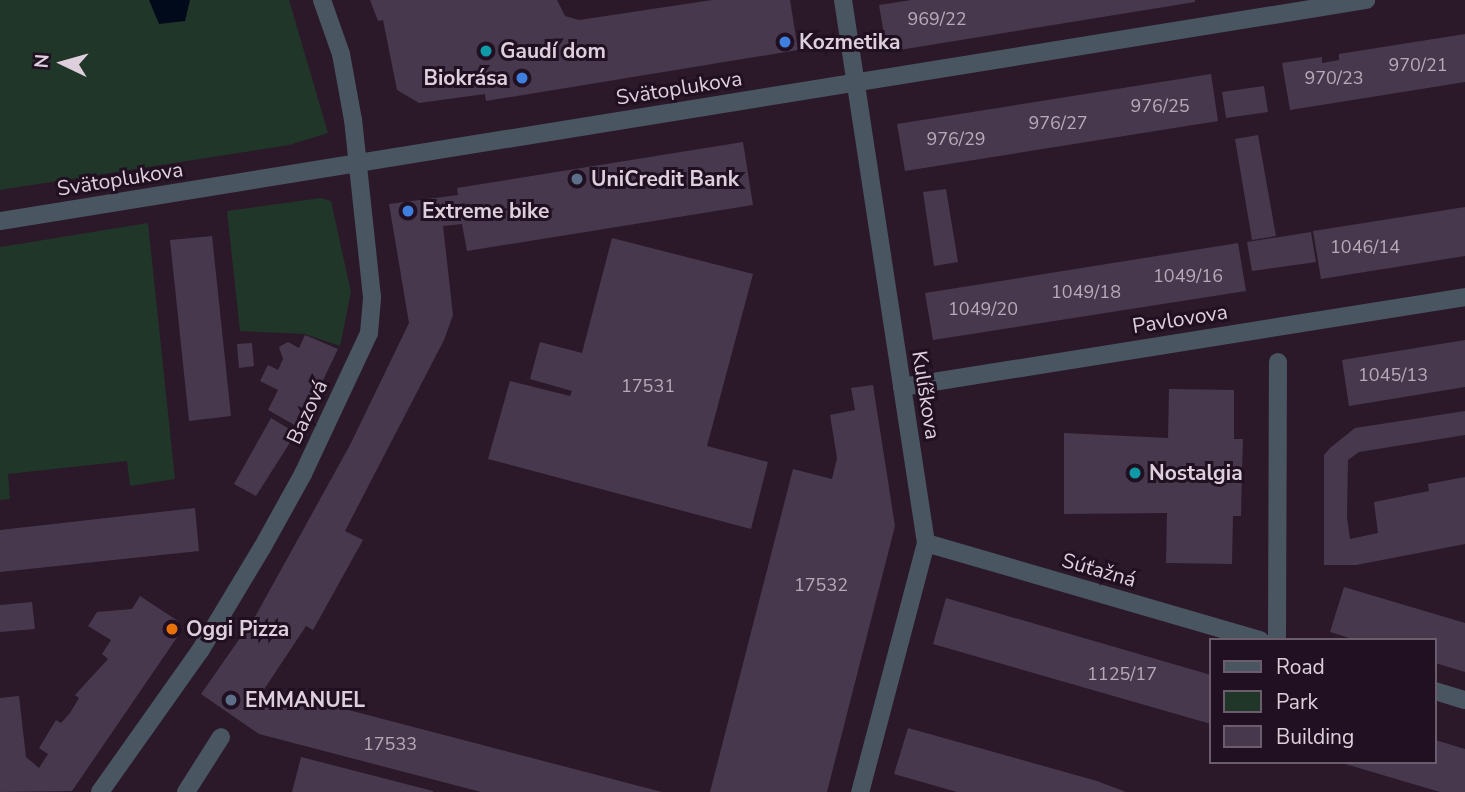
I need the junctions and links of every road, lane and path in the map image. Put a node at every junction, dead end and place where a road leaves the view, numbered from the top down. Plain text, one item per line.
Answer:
1 (322, 0) edge
2 (843, 0) edge
3 (1366, 0) edge
4 (856, 82) junction
5 (358, 163) junction
6 (0, 221) edge
7 (1465, 297) edge
8 (1278, 362) dead end
9 (902, 387) junction
10 (926, 543) junction
11 (1253, 638) edge
12 (1277, 638) edge
13 (1437, 692) edge
14 (1465, 699) edge
15 (221, 737) dead end
16 (107, 790) edge
17 (862, 791) edge
18 (186, 792) edge

1 - 5 street, Bazová
2 - 4 street, Kulíškova
3 - 4 street, Svätoplukova
4 - 5 street, Svätoplukova
4 - 9 street, Kulíškova
5 - 6 street, Svätoplukova
5 - 16 street, Bazová
7 - 9 street, Pavlovova
8 - 12 street
9 - 10 street, Kulíškova
10 - 11 street, Súťažná
10 - 17 street, Kulíškova
13 - 14 street
15 - 18 street

